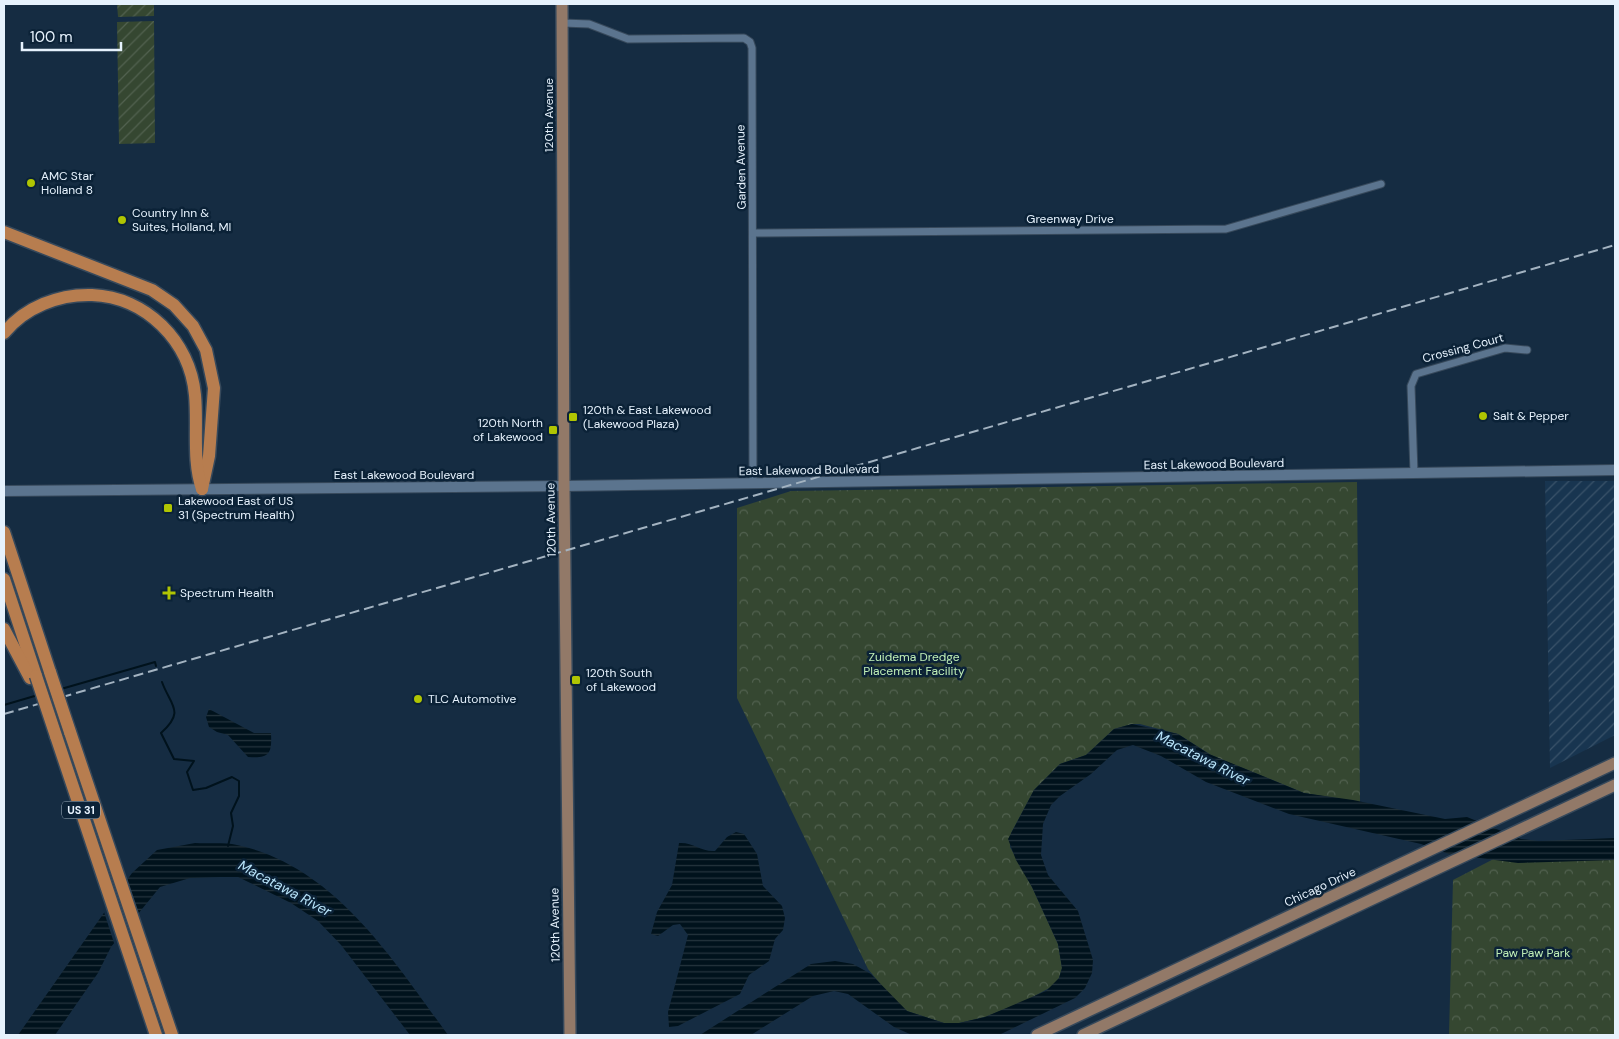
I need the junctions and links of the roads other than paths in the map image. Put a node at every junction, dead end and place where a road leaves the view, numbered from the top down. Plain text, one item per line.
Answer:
1 (562, 4) edge
2 (563, 23) junction
3 (1381, 184) dead end
4 (4, 232) edge
5 (753, 233) junction
6 (4, 333) edge
7 (1527, 350) dead end
8 (1615, 470) edge
9 (1414, 473) junction
10 (752, 483) junction
11 (564, 486) junction
12 (202, 489) junction
13 (4, 491) edge
14 (4, 532) edge
15 (4, 579) edge
16 (4, 629) edge
17 (33, 677) junction
18 (1615, 763) edge
19 (1615, 785) edge
20 (1194, 962) junction
21 (1198, 981) junction
22 (141, 992) junction
23 (146, 1035) edge
24 (156, 1035) edge
25 (172, 1035) edge
26 (570, 1035) edge
27 (1037, 1035) edge
28 (1083, 1035) edge

1 - 2 main road, 120th Avenue
2 - 5 street, Garden Avenue
2 - 11 main road, 120th Avenue
3 - 5 street, Greenway Drive
4 - 12 highway
5 - 10 street, Garden Avenue
6 - 12 highway
7 - 9 street, Crossing Court
8 - 9 main road, East Lakewood Boulevard
9 - 10 main road, East Lakewood Boulevard
10 - 11 main road, East Lakewood Boulevard
11 - 12 main road, East Lakewood Boulevard
11 - 26 main road, 120th Avenue
12 - 13 main road, East Lakewood Boulevard
14 - 25 highway, US 31, bridge
15 - 17 highway, US 31
16 - 17 highway
17 - 22 highway, US 31, bridge
18 - 20 main road, Chicago Drive
19 - 21 main road
20 - 21 main road
20 - 27 main road, Chicago Drive
21 - 28 main road
22 - 23 highway
22 - 24 highway, US 31

